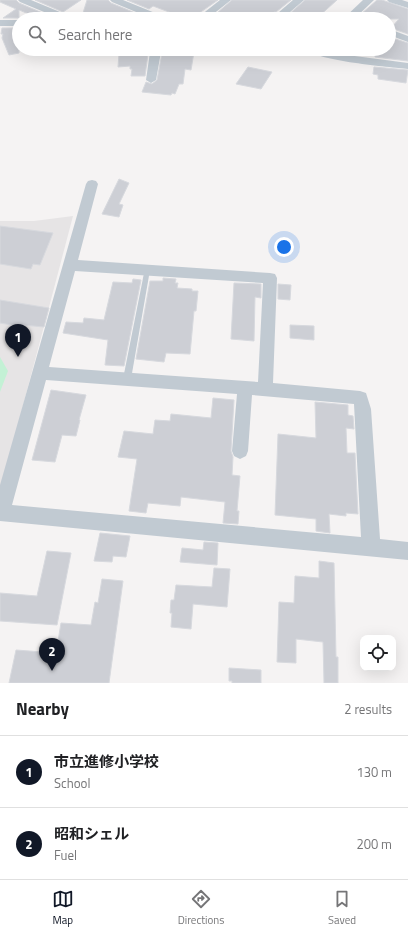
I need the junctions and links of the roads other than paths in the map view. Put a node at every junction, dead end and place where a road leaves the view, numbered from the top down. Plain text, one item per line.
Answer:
1 (23, 0) edge
2 (115, 0) edge
3 (206, 0) edge
4 (300, 0) edge
5 (369, 0) edge
6 (392, 0) edge
7 (223, 2) edge
8 (408, 5) edge
9 (52, 12) edge
10 (145, 12) edge
11 (210, 12) edge
12 (285, 12) edge
13 (356, 12) edge
14 (0, 23) edge
15 (12, 23) edge
16 (396, 35) edge
17 (408, 39) edge
18 (155, 56) edge
19 (342, 56) edge
20 (408, 66) edge
21 (151, 80) dead end
22 (92, 184) dead end
23 (70, 265) junction
24 (147, 270) junction
25 (40, 373) junction
26 (127, 379) junction
27 (245, 387) junction
28 (265, 389) junction
29 (240, 451) dead end
30 (0, 512) edge
31 (371, 547) junction
32 (408, 551) edge

1 - 9 street
2 - 10 street
3 - 7 street
4 - 12 street
5 - 13 street
6 - 8 street
7 - 11 street
14 - 15 street
16 - 17 street
18 - 21 street
19 - 20 street
22 - 23 street
23 - 24 street
23 - 25 street
24 - 26 lane
24 - 28 street
25 - 26 street
25 - 30 street
26 - 27 street
27 - 28 street
27 - 29 street
28 - 31 street
30 - 31 street
31 - 32 street

